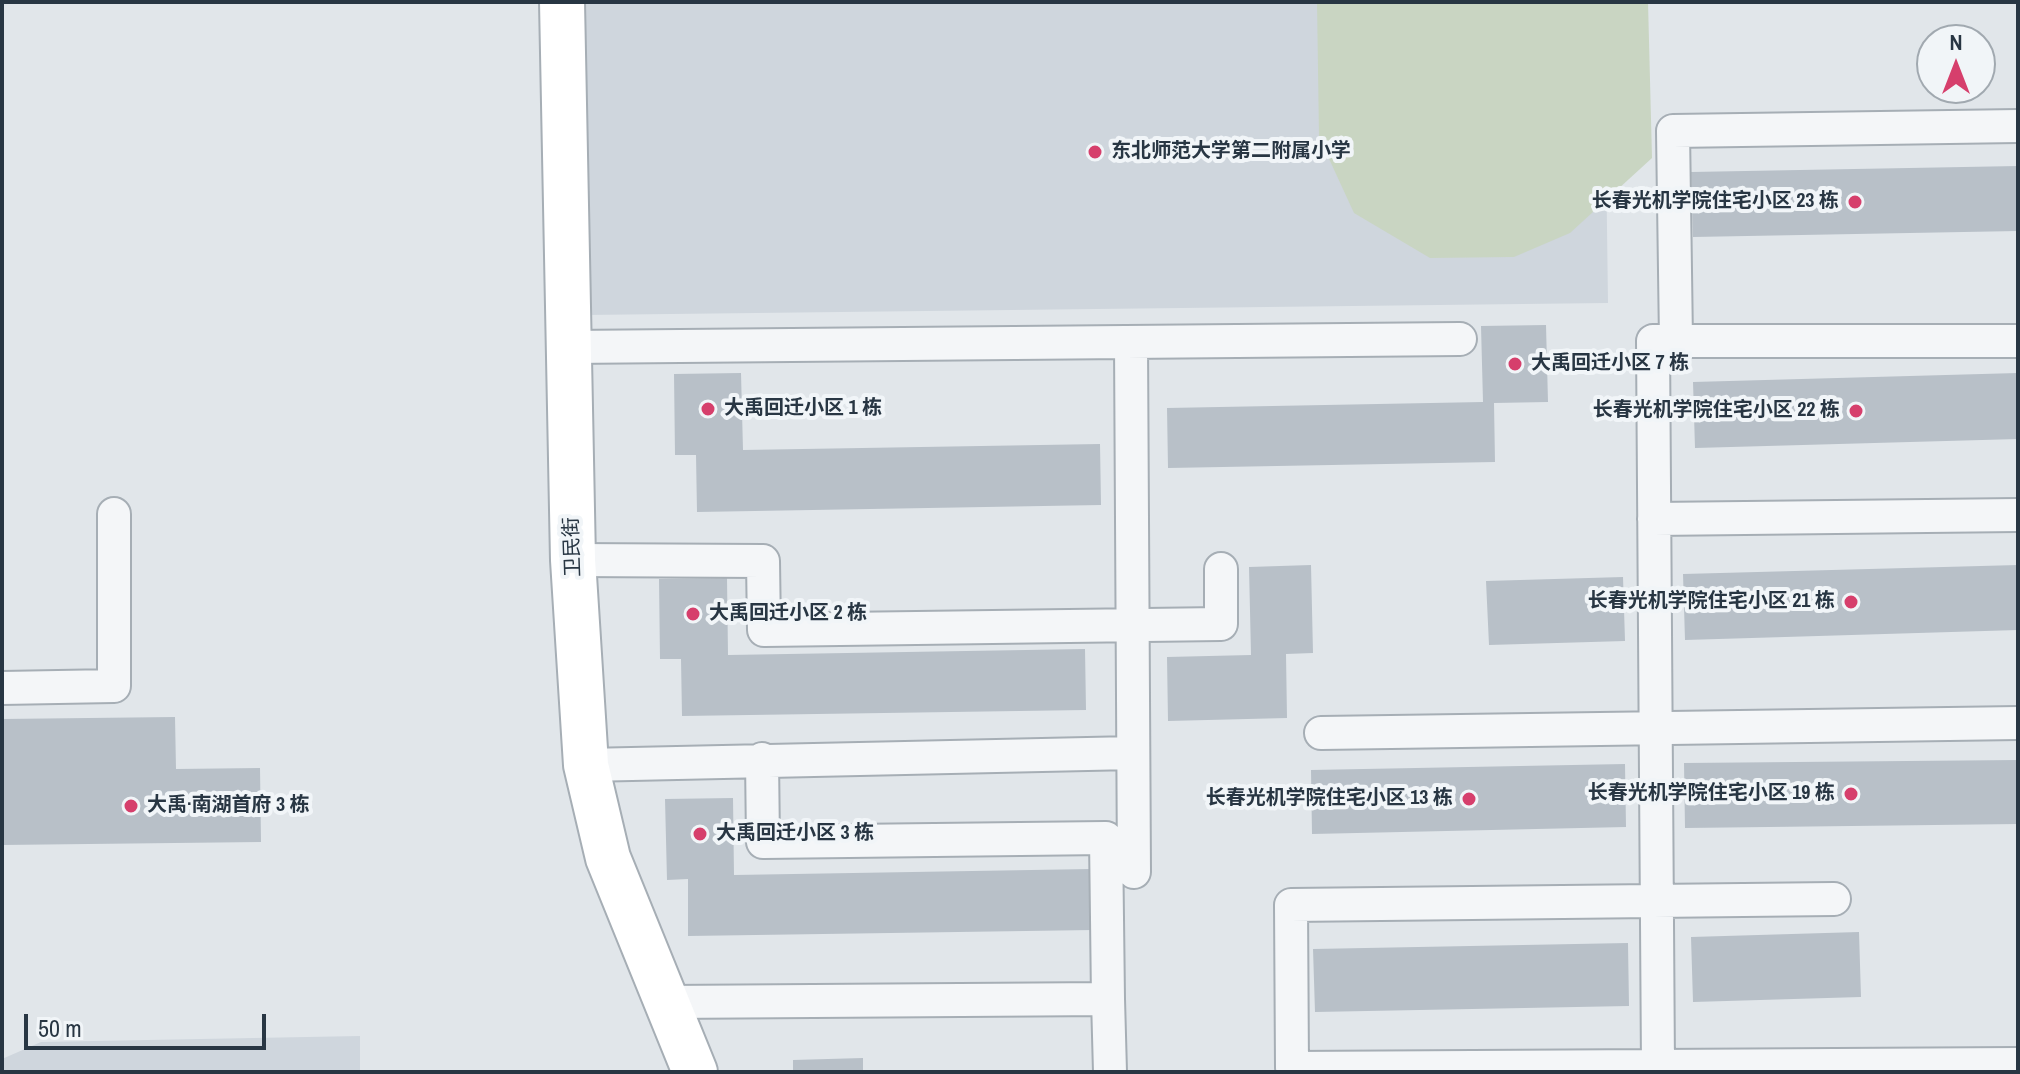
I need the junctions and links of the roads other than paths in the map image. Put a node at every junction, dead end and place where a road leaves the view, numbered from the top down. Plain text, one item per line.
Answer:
1 (562, 2) edge
2 (2018, 126) edge
3 (1460, 339) dead end
4 (1676, 341) junction
5 (2018, 341) edge
6 (1131, 343) junction
7 (569, 347) junction
8 (114, 514) dead end
9 (2018, 515) edge
10 (1654, 519) junction
11 (573, 560) junction
12 (1221, 569) dead end
13 (1132, 626) junction
14 (2, 688) edge
15 (2018, 723) edge
16 (1656, 726) junction
17 (1321, 733) dead end
18 (1133, 753) junction
19 (762, 759) junction
20 (586, 765) junction
21 (1134, 872) dead end
22 (1834, 899) dead end
23 (1657, 901) junction
24 (1108, 999) junction
25 (666, 1002) junction
26 (2018, 1064) edge
27 (1658, 1066) junction
28 (695, 1072) edge
29 (1110, 1072) edge

1 - 7 street, 卫民街
2 - 4 street
3 - 6 street
4 - 5 street
4 - 10 street
6 - 7 street
6 - 13 street
7 - 11 street, 卫民街
8 - 14 street
9 - 10 street
10 - 16 street
11 - 13 street
11 - 20 street, 卫民街
12 - 13 street
13 - 18 street
15 - 16 street
16 - 17 street
16 - 23 street
18 - 19 street
18 - 21 street
19 - 20 street
19 - 24 street
20 - 25 street, 卫民街
22 - 23 street
23 - 27 street
23 - 27 street
24 - 25 street
24 - 29 street
25 - 28 street, 卫民街
26 - 27 street

